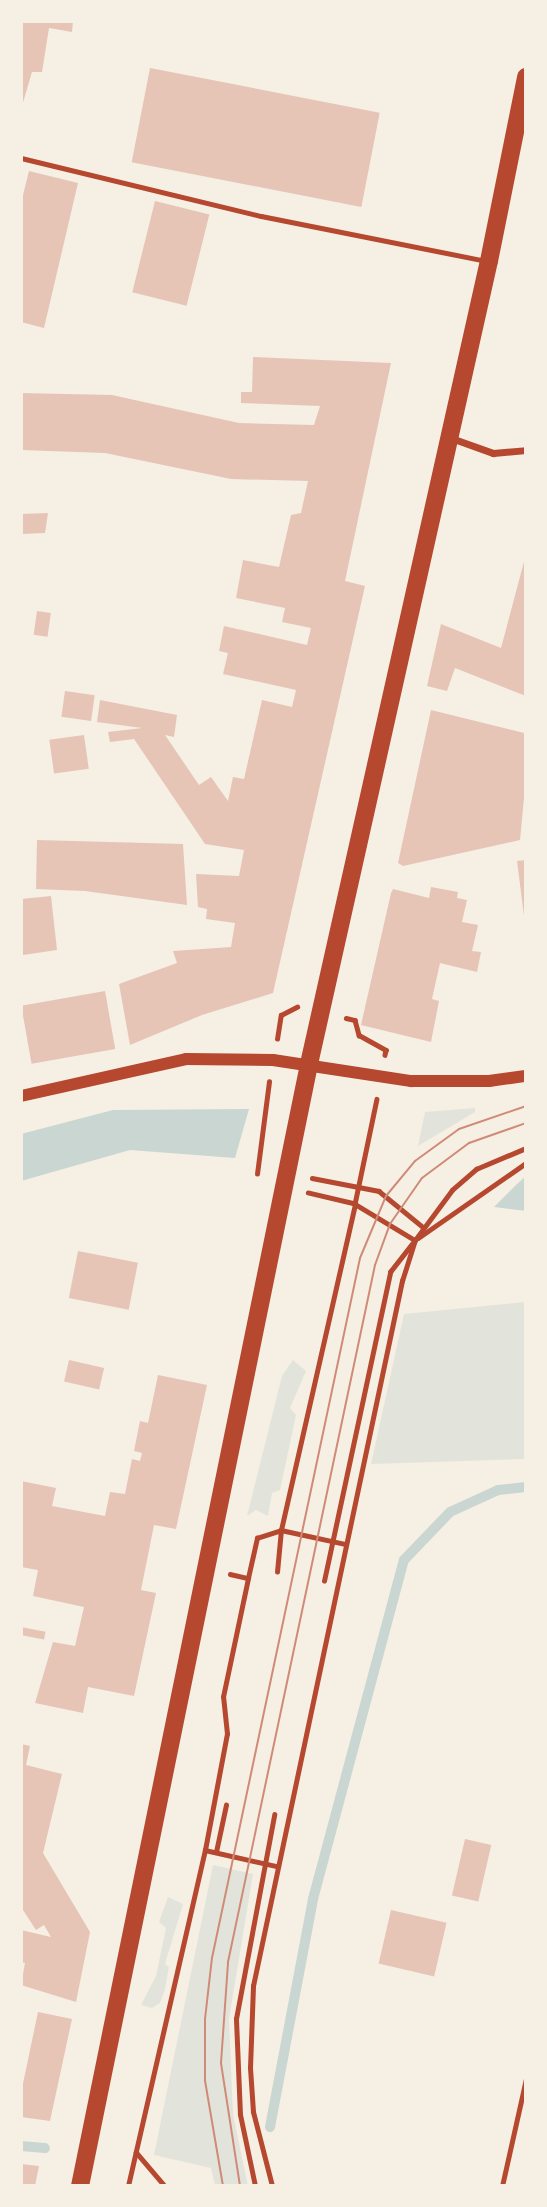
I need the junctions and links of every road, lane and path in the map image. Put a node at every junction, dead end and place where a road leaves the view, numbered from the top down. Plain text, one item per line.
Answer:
1 (526, 77) edge
2 (21, 158) edge
3 (489, 261) junction
4 (447, 436) junction
5 (526, 450) edge
6 (309, 1064) junction
7 (526, 1076) edge
8 (21, 1096) edge
9 (526, 1148) edge
10 (526, 1163) edge
11 (286, 1172) junction
12 (355, 1204) dead end
13 (423, 1227) junction
14 (415, 1241) junction
15 (281, 1530) junction
16 (332, 1541) junction
17 (345, 1544) junction
18 (209, 1569) junction
19 (278, 1572) dead end
20 (248, 1578) junction
21 (324, 1581) dead end
22 (226, 1805) dead end
23 (274, 1815) dead end
24 (205, 1850) junction
25 (216, 1852) junction
26 (264, 1863) junction
27 (276, 1866) junction
28 (526, 2079) edge
29 (136, 2151) junction
30 (80, 2186) edge
31 (128, 2186) edge
32 (165, 2186) edge
33 (255, 2186) edge
34 (272, 2186) edge
35 (502, 2186) edge

1 - 3 main road
2 - 3 lane
3 - 4 main road
4 - 5 street
4 - 6 main road
6 - 7 street
6 - 8 street
6 - 11 main road
9 - 13 path
10 - 14 path
11 - 13 path
11 - 18 main road
12 - 15 path
13 - 14 path
14 - 16 path
14 - 17 path
15 - 16 path
15 - 19 path
15 - 20 path
16 - 17 path
16 - 21 path
17 - 27 path
18 - 20 path
18 - 30 main road
20 - 24 path
22 - 25 path
23 - 26 path
24 - 25 path
24 - 29 path
25 - 26 path
26 - 27 path
26 - 33 path
27 - 34 path
28 - 35 lane
29 - 31 path
29 - 32 path

